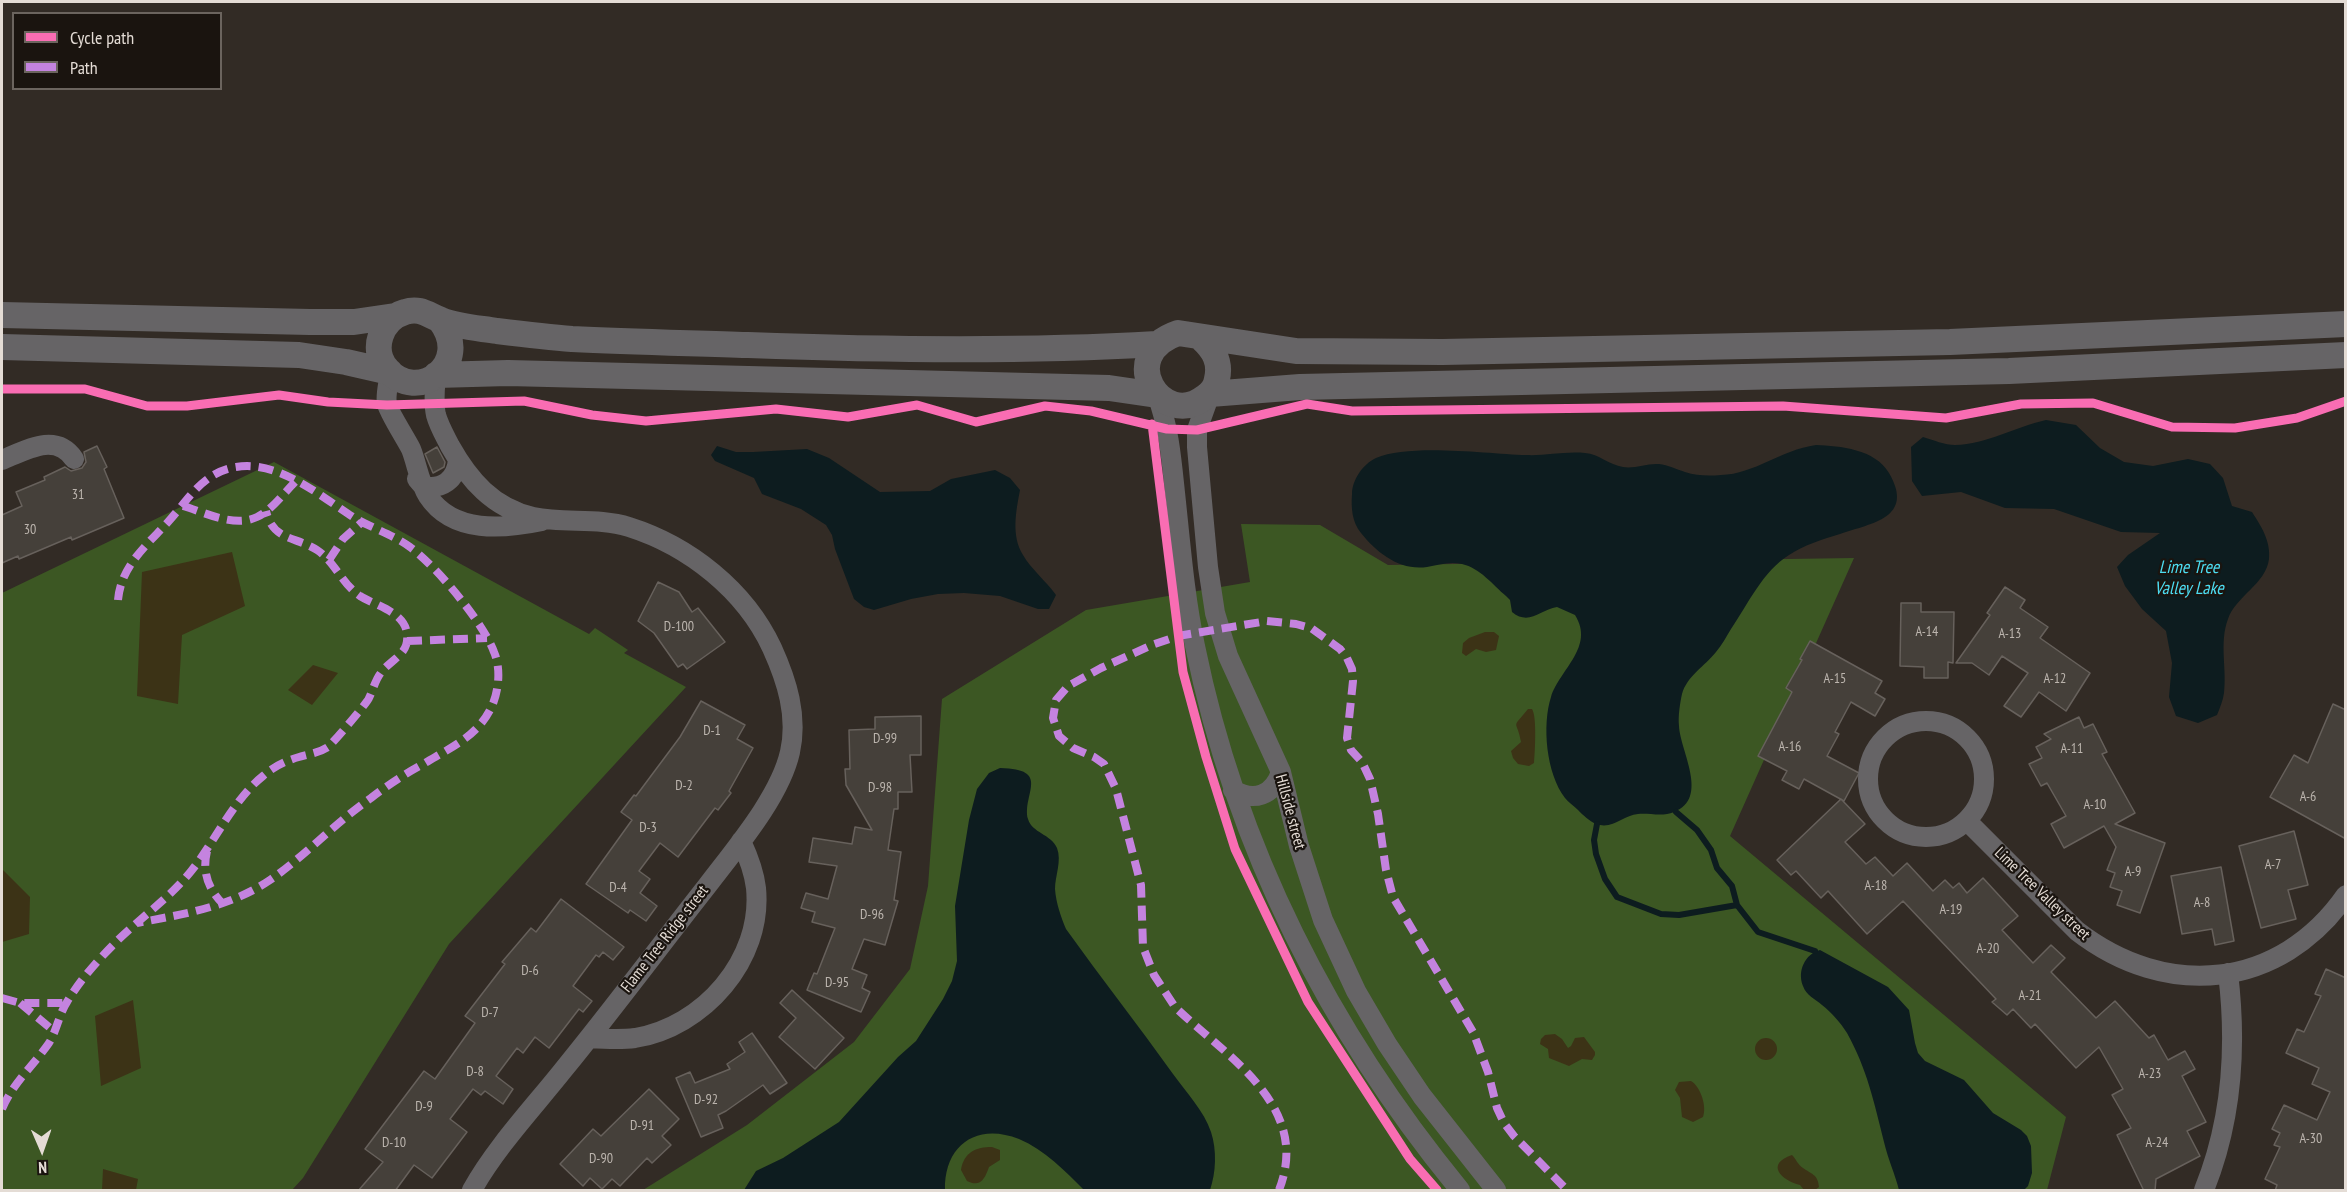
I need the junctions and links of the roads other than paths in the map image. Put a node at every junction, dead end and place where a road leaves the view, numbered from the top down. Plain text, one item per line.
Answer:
1 (2, 315) edge
2 (395, 316) junction
3 (440, 320) junction
4 (2346, 324) edge
5 (1202, 339) junction
6 (1157, 344) junction
7 (2, 347) edge
8 (2346, 355) edge
9 (390, 372) junction
10 (436, 375) junction
11 (1210, 394) junction
12 (1157, 395) junction
13 (2, 459) edge
14 (74, 459) dead end
15 (458, 460) junction
16 (423, 486) junction
17 (550, 519) junction
18 (1281, 772) junction
19 (1233, 790) junction
20 (1967, 821) junction
21 (741, 841) junction
22 (2346, 895) edge
23 (2228, 973) junction
24 (589, 1038) junction
25 (472, 1191) edge
26 (1460, 1191) edge
27 (1496, 1191) edge
28 (2204, 1191) edge

1 - 2 street
2 - 3 street
2 - 9 street
3 - 6 street
3 - 10 street
4 - 5 street
5 - 6 street
5 - 11 street
6 - 12 street
7 - 9 street
8 - 11 street
9 - 10 street
9 - 16 street, Flame Tree Ridge street
10 - 12 street
10 - 15 street, Flame Tree Ridge street
11 - 12 street
11 - 18 street, Hillside street
12 - 19 street
13 - 14 street
15 - 16 street
15 - 17 street, Flame Tree Ridge street
16 - 17 street, Flame Tree Ridge street
17 - 21 street, Flame Tree Ridge street
18 - 19 street
18 - 27 street, Hillside street
19 - 26 street
20 - 20 street
20 - 23 street, Lime Tree Valley street
21 - 24 street, Flame Tree Ridge street
21 - 24 street
22 - 23 street, Lime Tree Valley street
23 - 28 street
24 - 25 street, Flame Tree Ridge street

